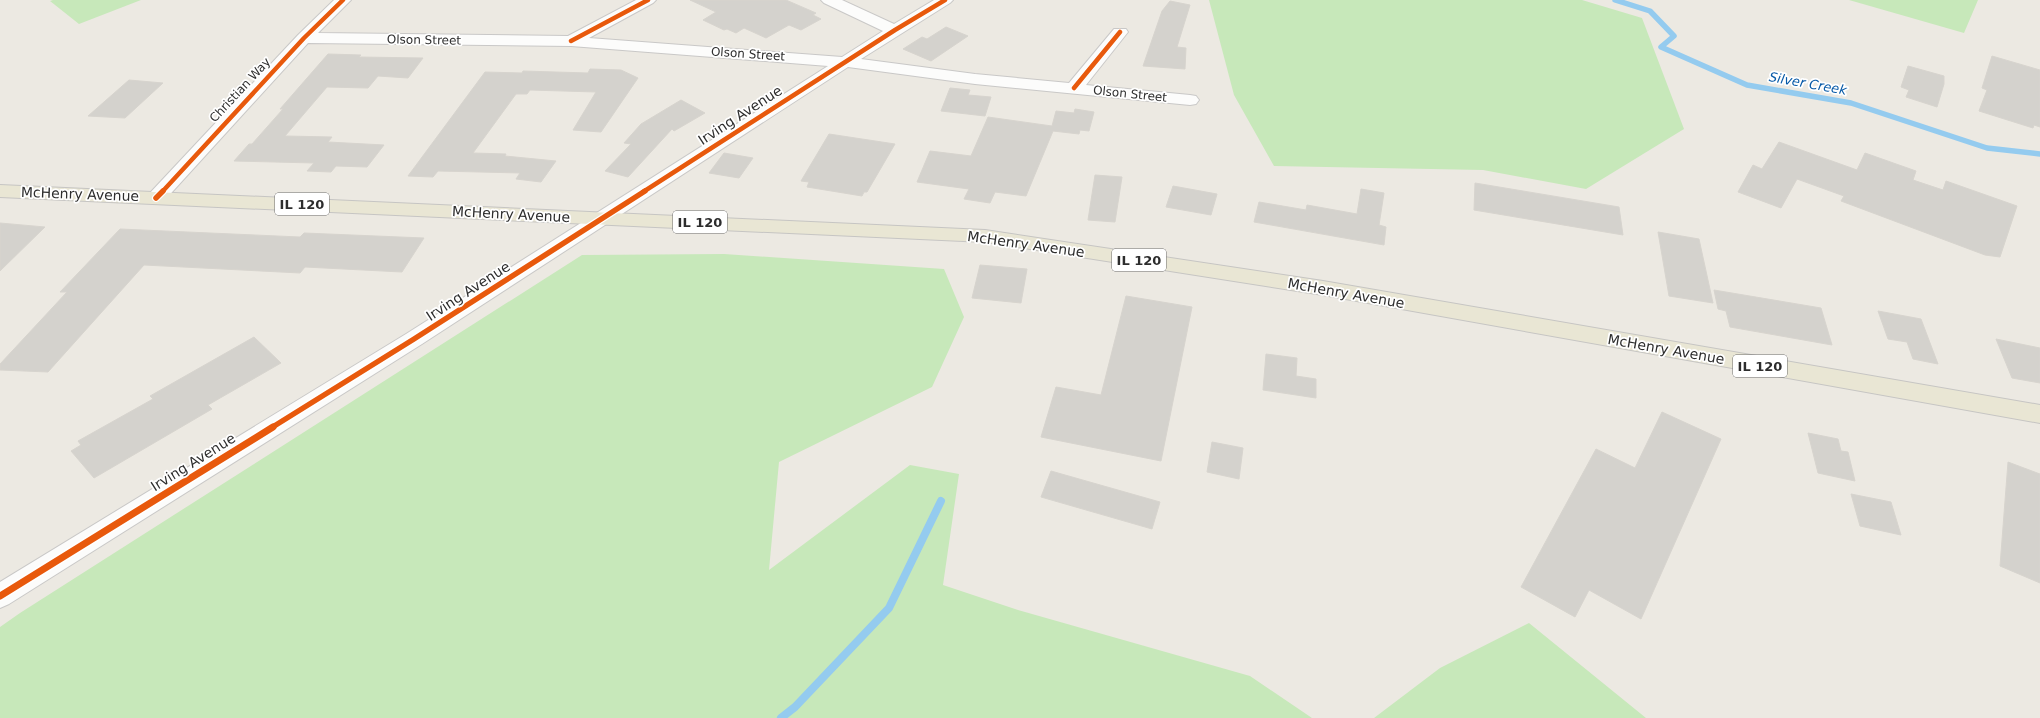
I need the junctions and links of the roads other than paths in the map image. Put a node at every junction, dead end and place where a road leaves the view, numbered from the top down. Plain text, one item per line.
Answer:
1 (343, 0) edge
2 (648, 0) edge
3 (829, 0) edge
4 (945, 0) edge
5 (895, 30) junction
6 (1120, 32) dead end
7 (304, 38) junction
8 (570, 42) junction
9 (846, 62) junction
10 (1074, 88) junction
11 (1190, 100) dead end
12 (0, 191) edge
13 (156, 198) junction
14 (604, 218) junction
15 (2040, 414) edge
16 (0, 596) edge

1 - 7 street, Christian Way
2 - 8 street
3 - 5 street
4 - 5 street, Irving Avenue
5 - 9 street, Irving Avenue
6 - 10 street
7 - 8 street, Olson Street
7 - 13 street, Christian Way
8 - 9 street, Olson Street
9 - 10 street, Olson Street
9 - 14 street, Irving Avenue
10 - 11 street, Olson Street
12 - 13 main road, McHenry Avenue / IL 120
13 - 14 main road, McHenry Avenue / IL 120
14 - 15 main road, McHenry Avenue / IL 120
14 - 16 street, Irving Avenue

